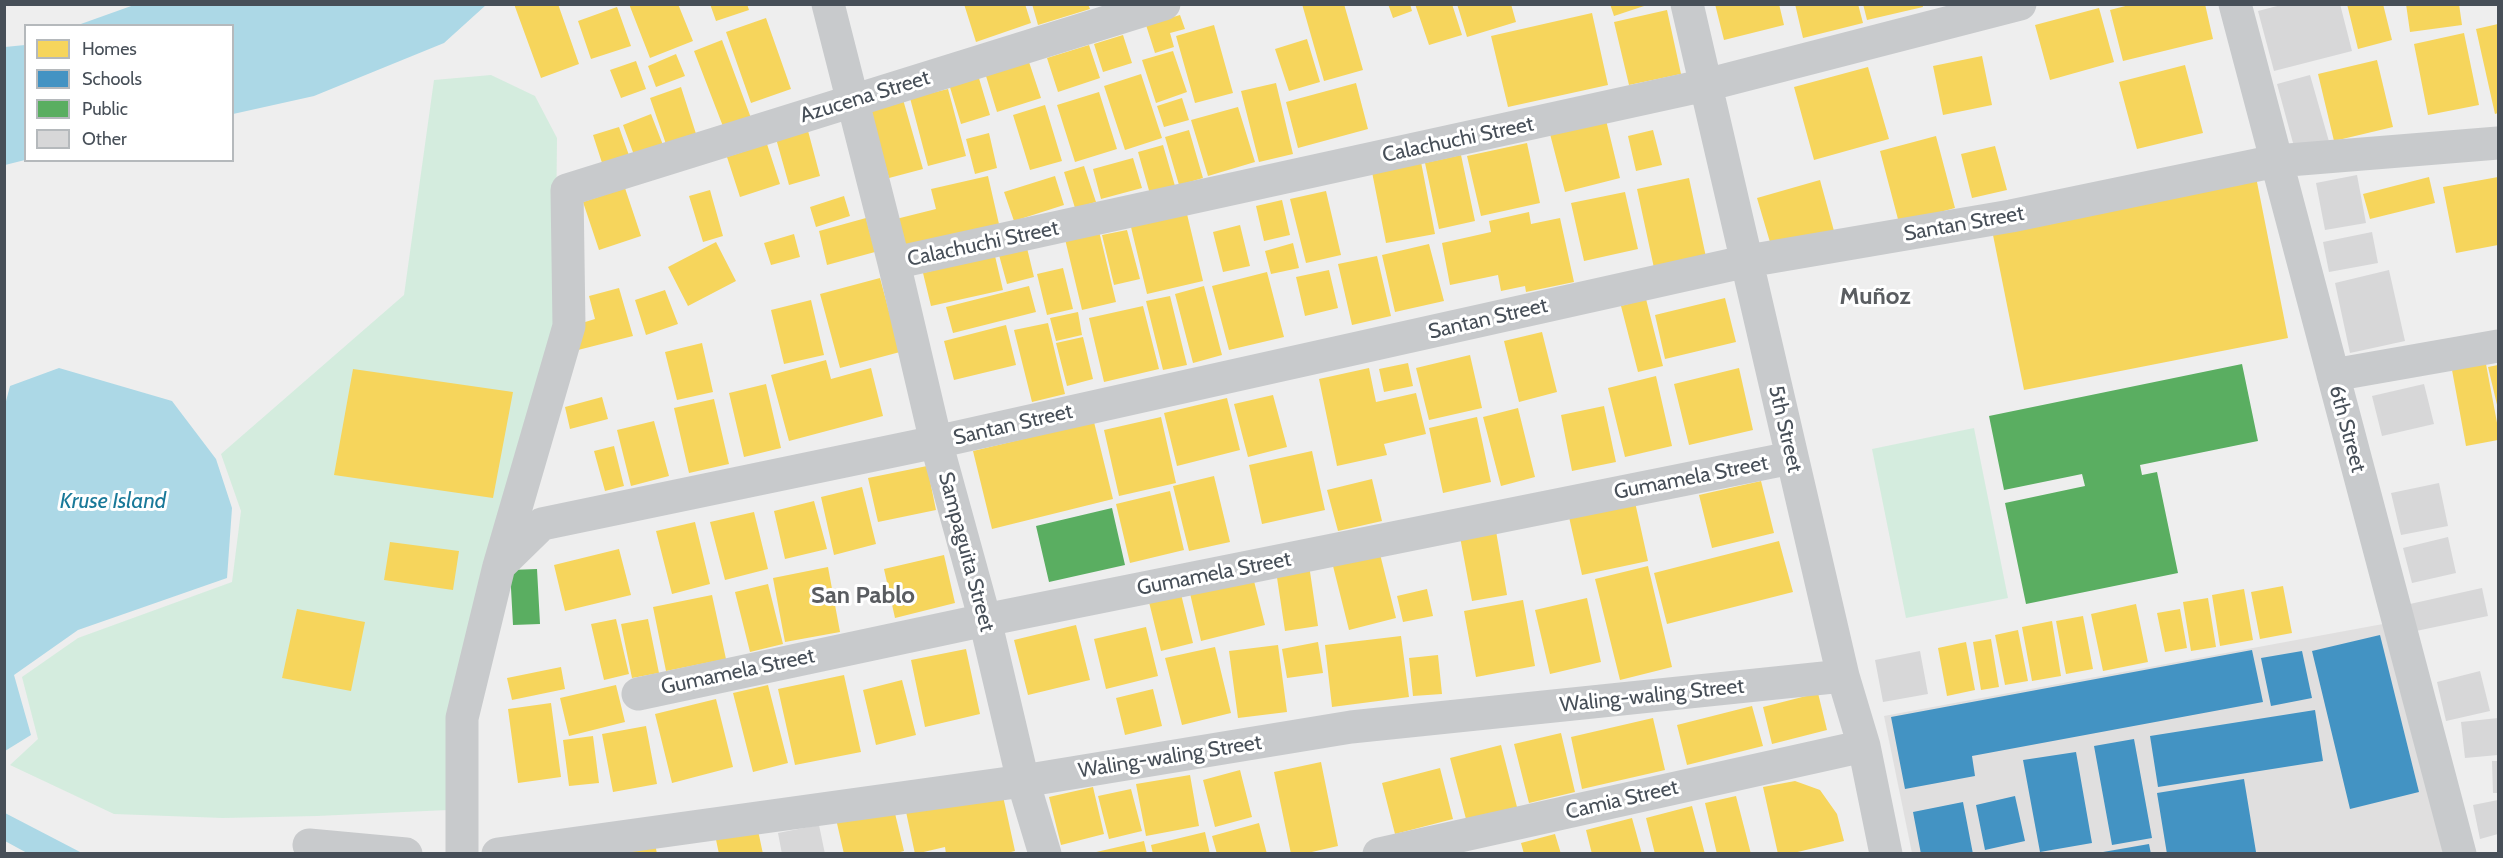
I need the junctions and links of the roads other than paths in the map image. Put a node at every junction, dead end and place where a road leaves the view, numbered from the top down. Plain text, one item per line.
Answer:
1 (828, 4) edge
2 (1164, 4) edge
3 (1687, 4) edge
4 (2020, 4) edge
5 (2235, 4) edge
6 (1706, 85) junction
7 (852, 101) junction
8 (2499, 143) edge
9 (2276, 160) junction
10 (1748, 261) junction
11 (894, 263) junction
12 (2499, 346) edge
13 (2333, 375) junction
14 (936, 442) junction
15 (1791, 458) junction
16 (500, 567) junction
17 (985, 620) junction
18 (1843, 676) junction
19 (638, 693) dead end
20 (1864, 746) junction
21 (1023, 780) junction
22 (309, 845) dead end
23 (406, 854) edge
24 (462, 854) edge
25 (498, 854) edge
26 (1045, 854) edge
27 (1379, 854) edge
28 (1886, 854) edge
29 (2460, 854) edge

1 - 7 street, Sampaguita Street
2 - 7 street, Azucena Street
3 - 6 street, 5th Street
4 - 6 street, Calachuchi Street
5 - 9 street, 6th Street
6 - 10 street, 5th Street
6 - 11 street, Calachuchi Street
7 - 11 street, Sampaguita Street
7 - 16 street, Azucena Street
8 - 9 street, Santan Street
9 - 10 street, Santan Street
9 - 13 street, 6th Street
10 - 14 street, Santan Street
10 - 15 street, 5th Street
11 - 14 street, Sampaguita Street
12 - 13 street
13 - 29 street, 6th Street
14 - 16 street, Santan Street
14 - 17 street, Sampaguita Street
15 - 17 street, Gumamela Street
15 - 18 street, 5th Street
16 - 24 street
17 - 19 street, Gumamela Street
17 - 21 street, Sampaguita Street
18 - 20 street, 5th Street
18 - 21 street, Waling-waling Street
20 - 27 street, Camia Street
20 - 28 street, 5th Street
21 - 25 street, Waling-waling Street
21 - 26 street, Sampaguita Street
22 - 23 street

